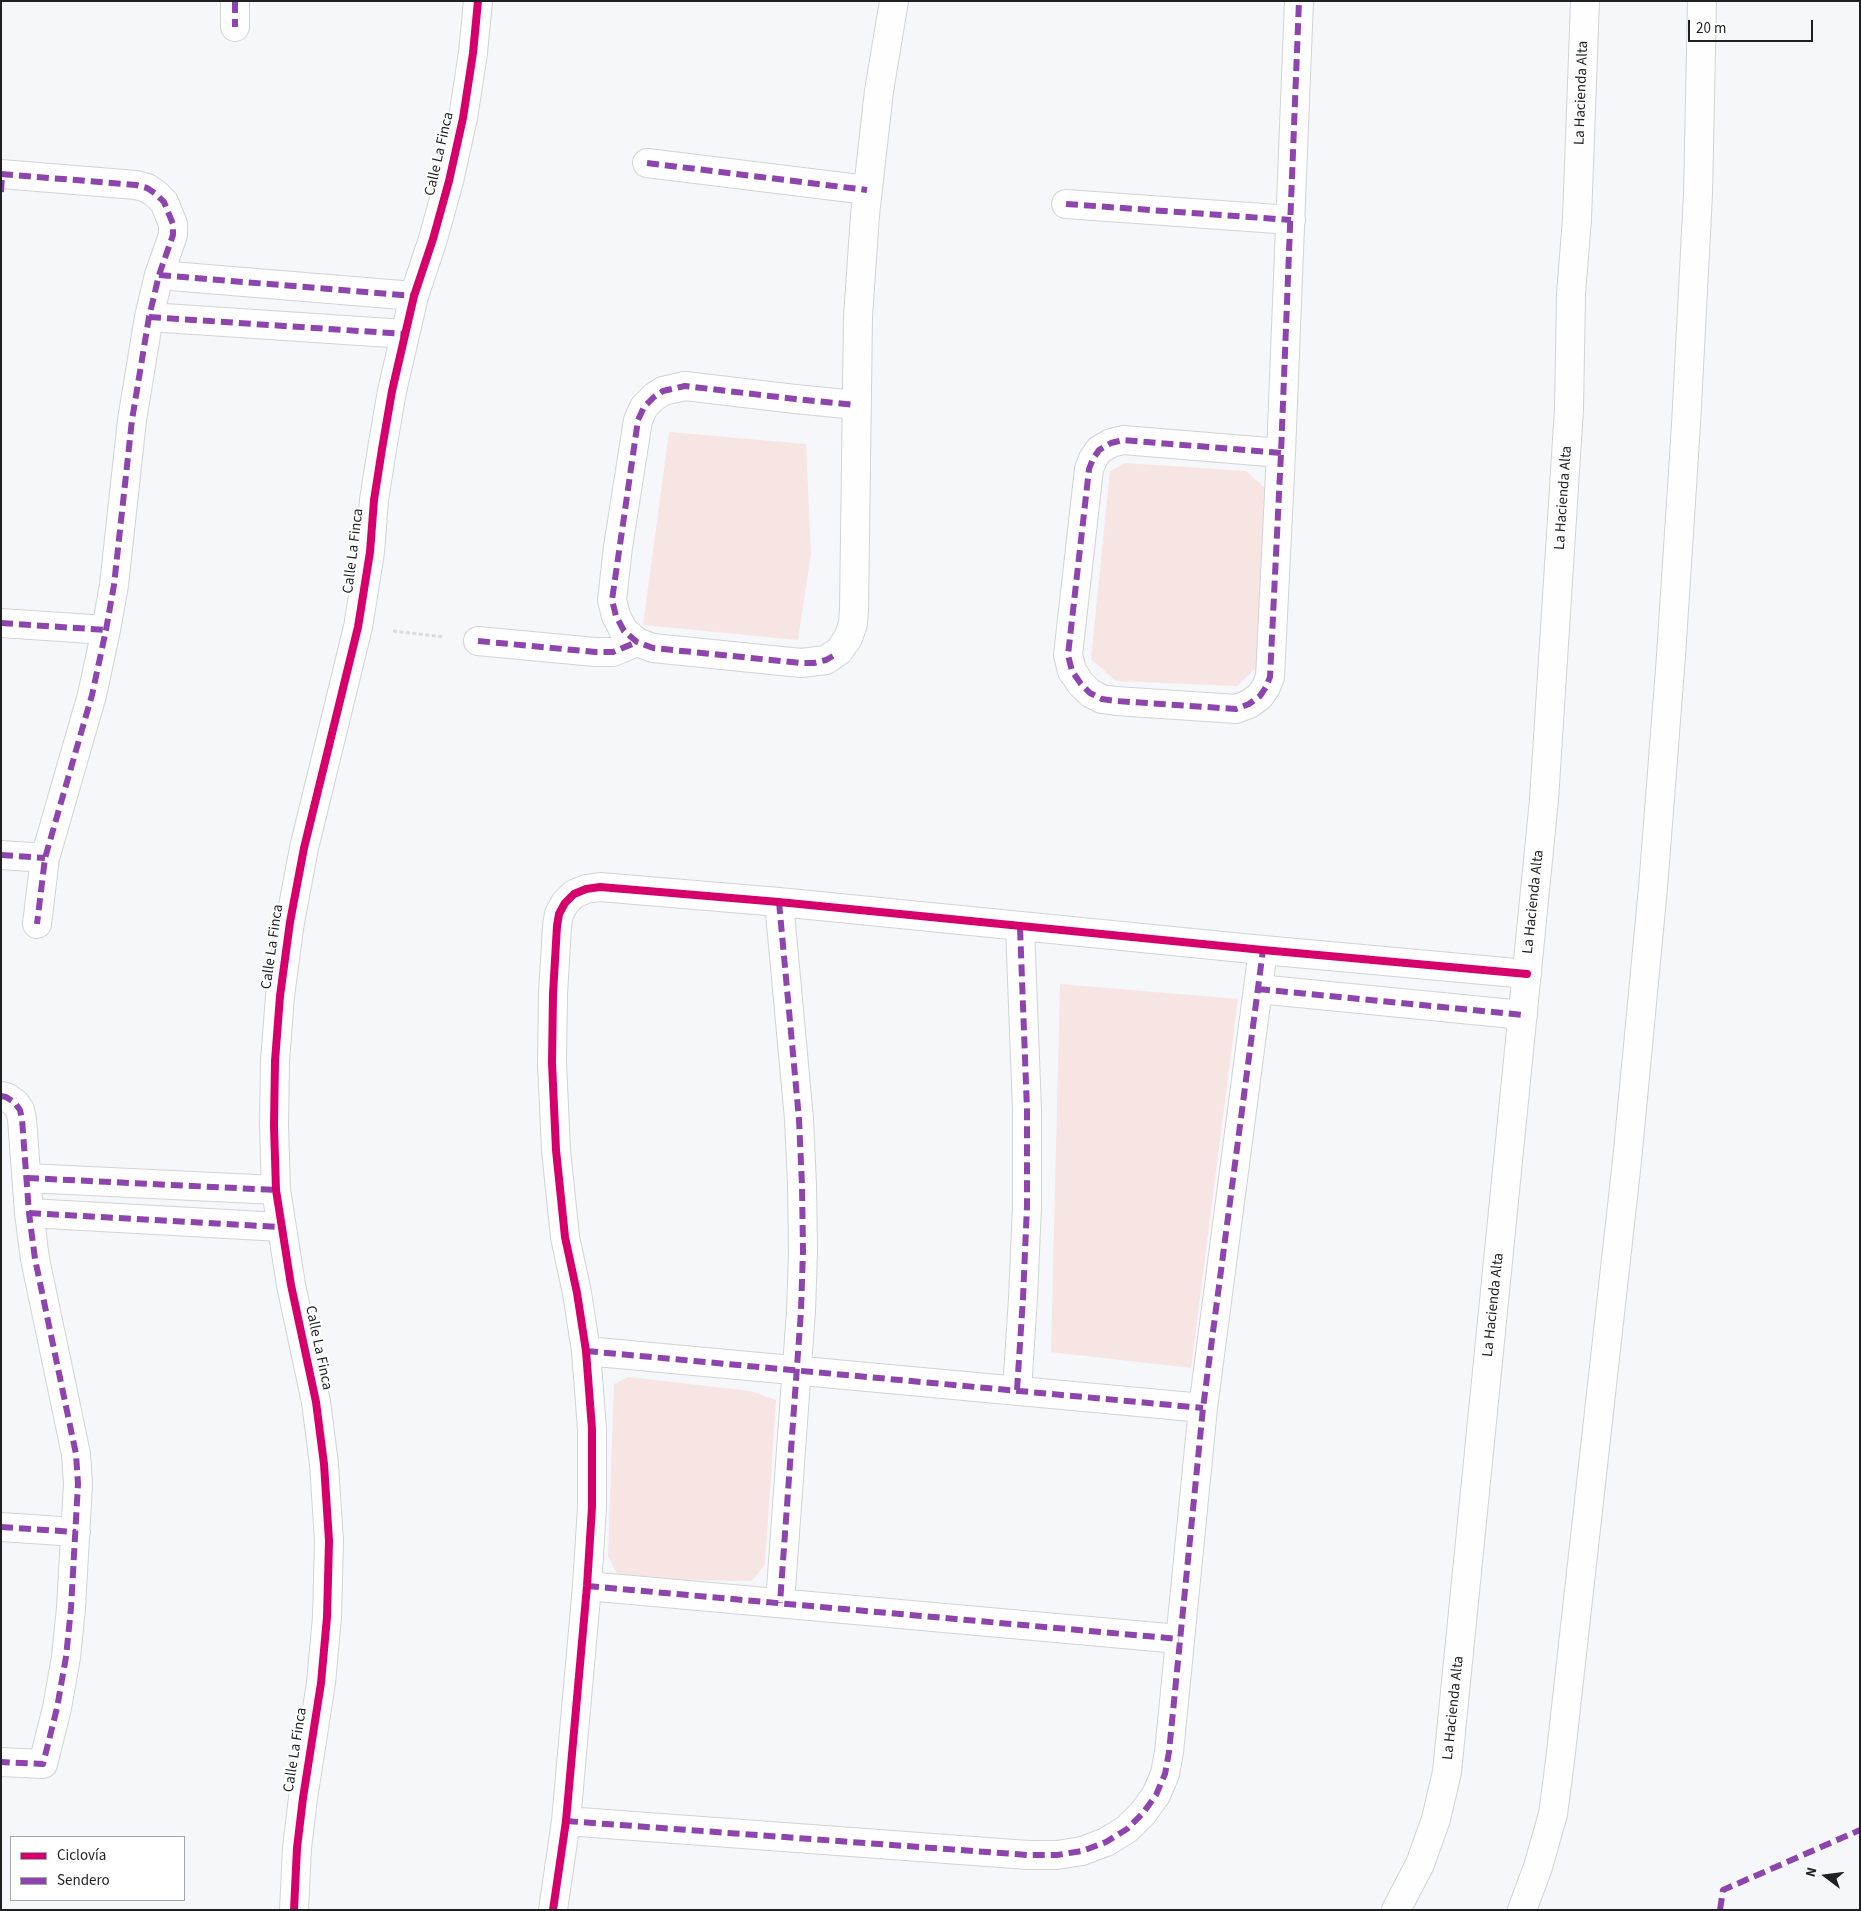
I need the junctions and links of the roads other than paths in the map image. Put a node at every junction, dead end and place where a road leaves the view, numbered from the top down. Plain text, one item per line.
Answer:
1 (478, 1) edge
2 (894, 1) edge
3 (1298, 1) edge
4 (1586, 1) edge
5 (1702, 1) edge
6 (647, 163) dead end
7 (2, 180) edge
8 (867, 190) junction
9 (1066, 204) dead end
10 (1291, 220) junction
11 (159, 275) junction
12 (414, 296) junction
13 (149, 317) junction
14 (405, 334) junction
15 (856, 404) junction
16 (1281, 453) junction
17 (1, 622) edge
18 (106, 630) junction
19 (478, 642) road end
20 (637, 642) junction
21 (1, 856) edge
22 (45, 858) junction
23 (779, 902) junction
24 (37, 924) dead end
25 (1020, 927) junction
26 (1263, 950) junction
27 (1527, 974) junction
28 (1258, 989) junction
29 (1523, 1014) junction
30 (1, 1096) edge
31 (27, 1178) junction
32 (276, 1190) junction
33 (29, 1213) junction
34 (281, 1227) junction
35 (586, 1351) junction
36 (796, 1370) junction
37 (1016, 1390) junction
38 (1203, 1408) junction
39 (1, 1527) edge
40 (76, 1532) junction
41 (587, 1586) junction
42 (780, 1603) junction
43 (1179, 1639) junction
44 (1, 1762) edge
45 (566, 1821) junction
46 (294, 1910) edge
47 (553, 1910) edge
48 (1396, 1910) edge
49 (1522, 1910) edge

1 - 12 street, Calle La Finca
2 - 8 street
3 - 10 street
4 - 27 street, La Hacienda Alta
5 - 49 street
6 - 8 street
7 - 11 street
8 - 15 street
9 - 10 street
10 - 16 street
11 - 12 street
11 - 13 street
12 - 14 street, Calle La Finca
13 - 14 street
13 - 18 street
14 - 32 street, Calle La Finca
15 - 20 street
15 - 20 street
16 - 16 street
17 - 18 street
18 - 22 street
19 - 20 street
21 - 22 street
22 - 24 street
23 - 25 street
23 - 35 street
23 - 36 street
25 - 26 street
25 - 37 street
26 - 27 street
26 - 28 street
27 - 29 street, La Hacienda Alta
28 - 29 street
28 - 38 street
29 - 48 street, La Hacienda Alta
30 - 31 street
31 - 32 street
31 - 33 street
32 - 34 street, Calle La Finca
33 - 34 street
33 - 40 street
34 - 46 street, Calle La Finca
35 - 36 street
35 - 41 street
36 - 37 street
36 - 42 street
37 - 38 street
38 - 43 street
39 - 40 street
40 - 44 street
41 - 42 street
41 - 45 street
42 - 43 street
43 - 45 street
45 - 47 street

